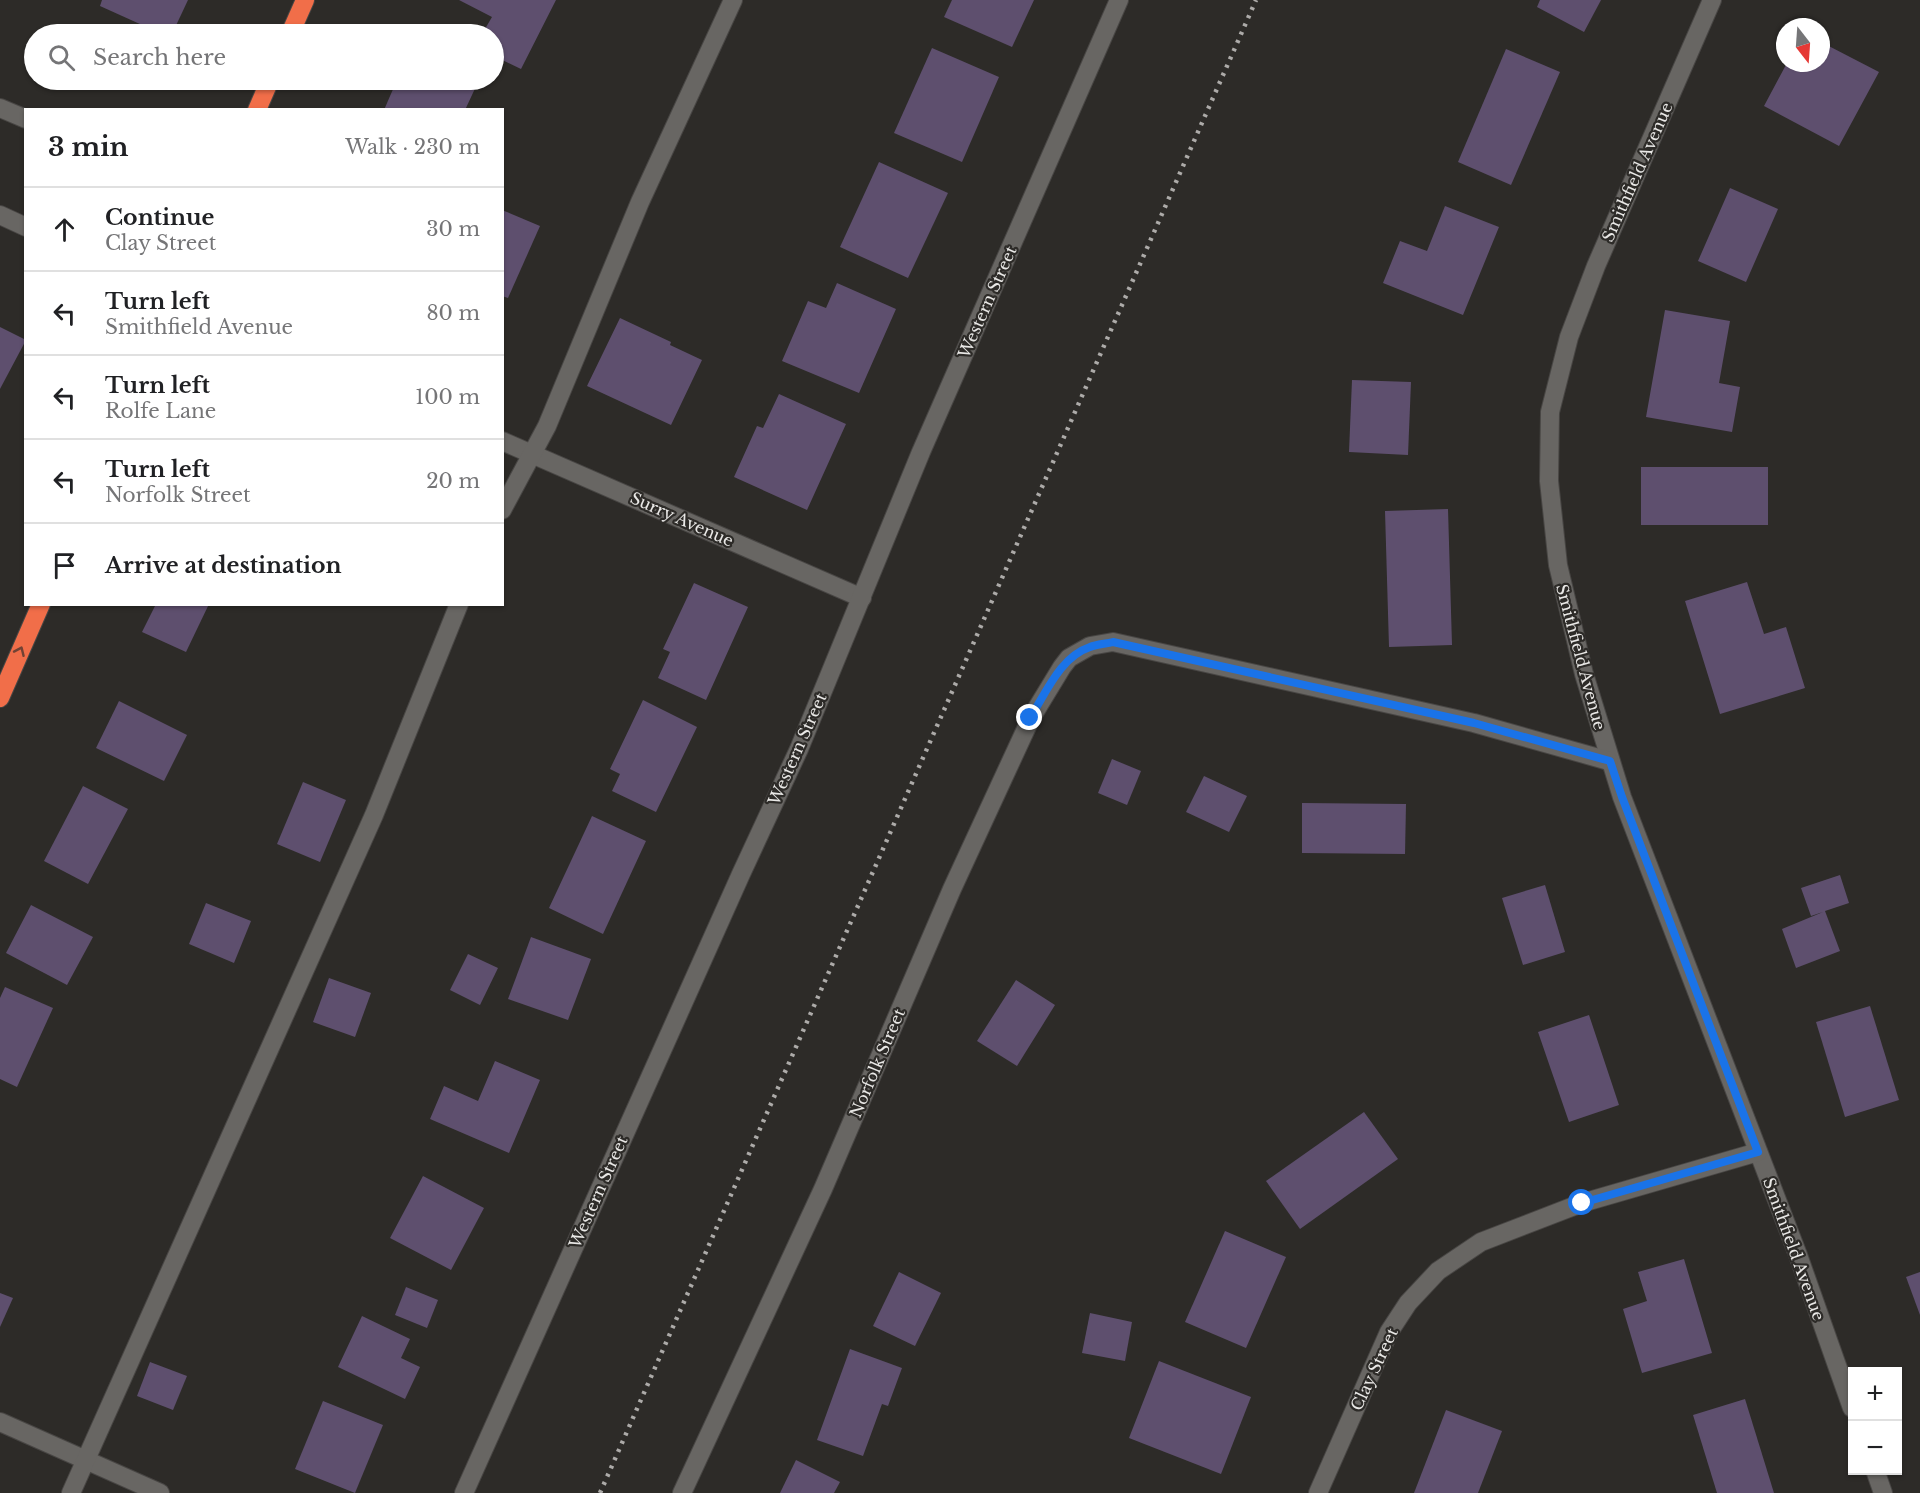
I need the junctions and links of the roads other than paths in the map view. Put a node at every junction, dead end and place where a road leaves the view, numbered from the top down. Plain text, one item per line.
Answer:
1 (305, 0) edge
2 (733, 0) edge
3 (1119, 0) edge
4 (1712, 0) edge
5 (294, 24) edge
6 (266, 90) edge
7 (0, 108) edge
8 (258, 108) edge
9 (24, 118) edge
10 (0, 215) edge
11 (24, 226) edge
12 (504, 442) edge
13 (532, 454) junction
14 (504, 506) edge
15 (862, 598) junction
16 (40, 606) edge
17 (458, 606) edge
18 (2, 686) edge
19 (1610, 761) junction
20 (1758, 1152) junction
21 (1848, 1397) edge
22 (0, 1422) edge
23 (86, 1460) junction
24 (1877, 1475) edge
25 (70, 1493) edge
26 (160, 1493) edge
27 (464, 1493) edge
28 (682, 1493) edge
29 (1318, 1493) edge
30 (1883, 1493) edge

1 - 5 highway
2 - 13 street
3 - 15 street, Western Street
4 - 19 street, Smithfield Avenue
6 - 8 highway
7 - 9 street
10 - 11 street
12 - 13 street, Surry Avenue
13 - 14 street
13 - 15 street, Surry Avenue
15 - 27 street, Western Street
18 -> 16 highway
17 - 23 street
19 - 20 street, Smithfield Avenue
19 - 28 street, Norfolk Street
20 - 21 street, Smithfield Avenue
20 - 29 street, Clay Street
22 - 23 street
23 - 25 street
23 - 26 street
24 - 30 street

